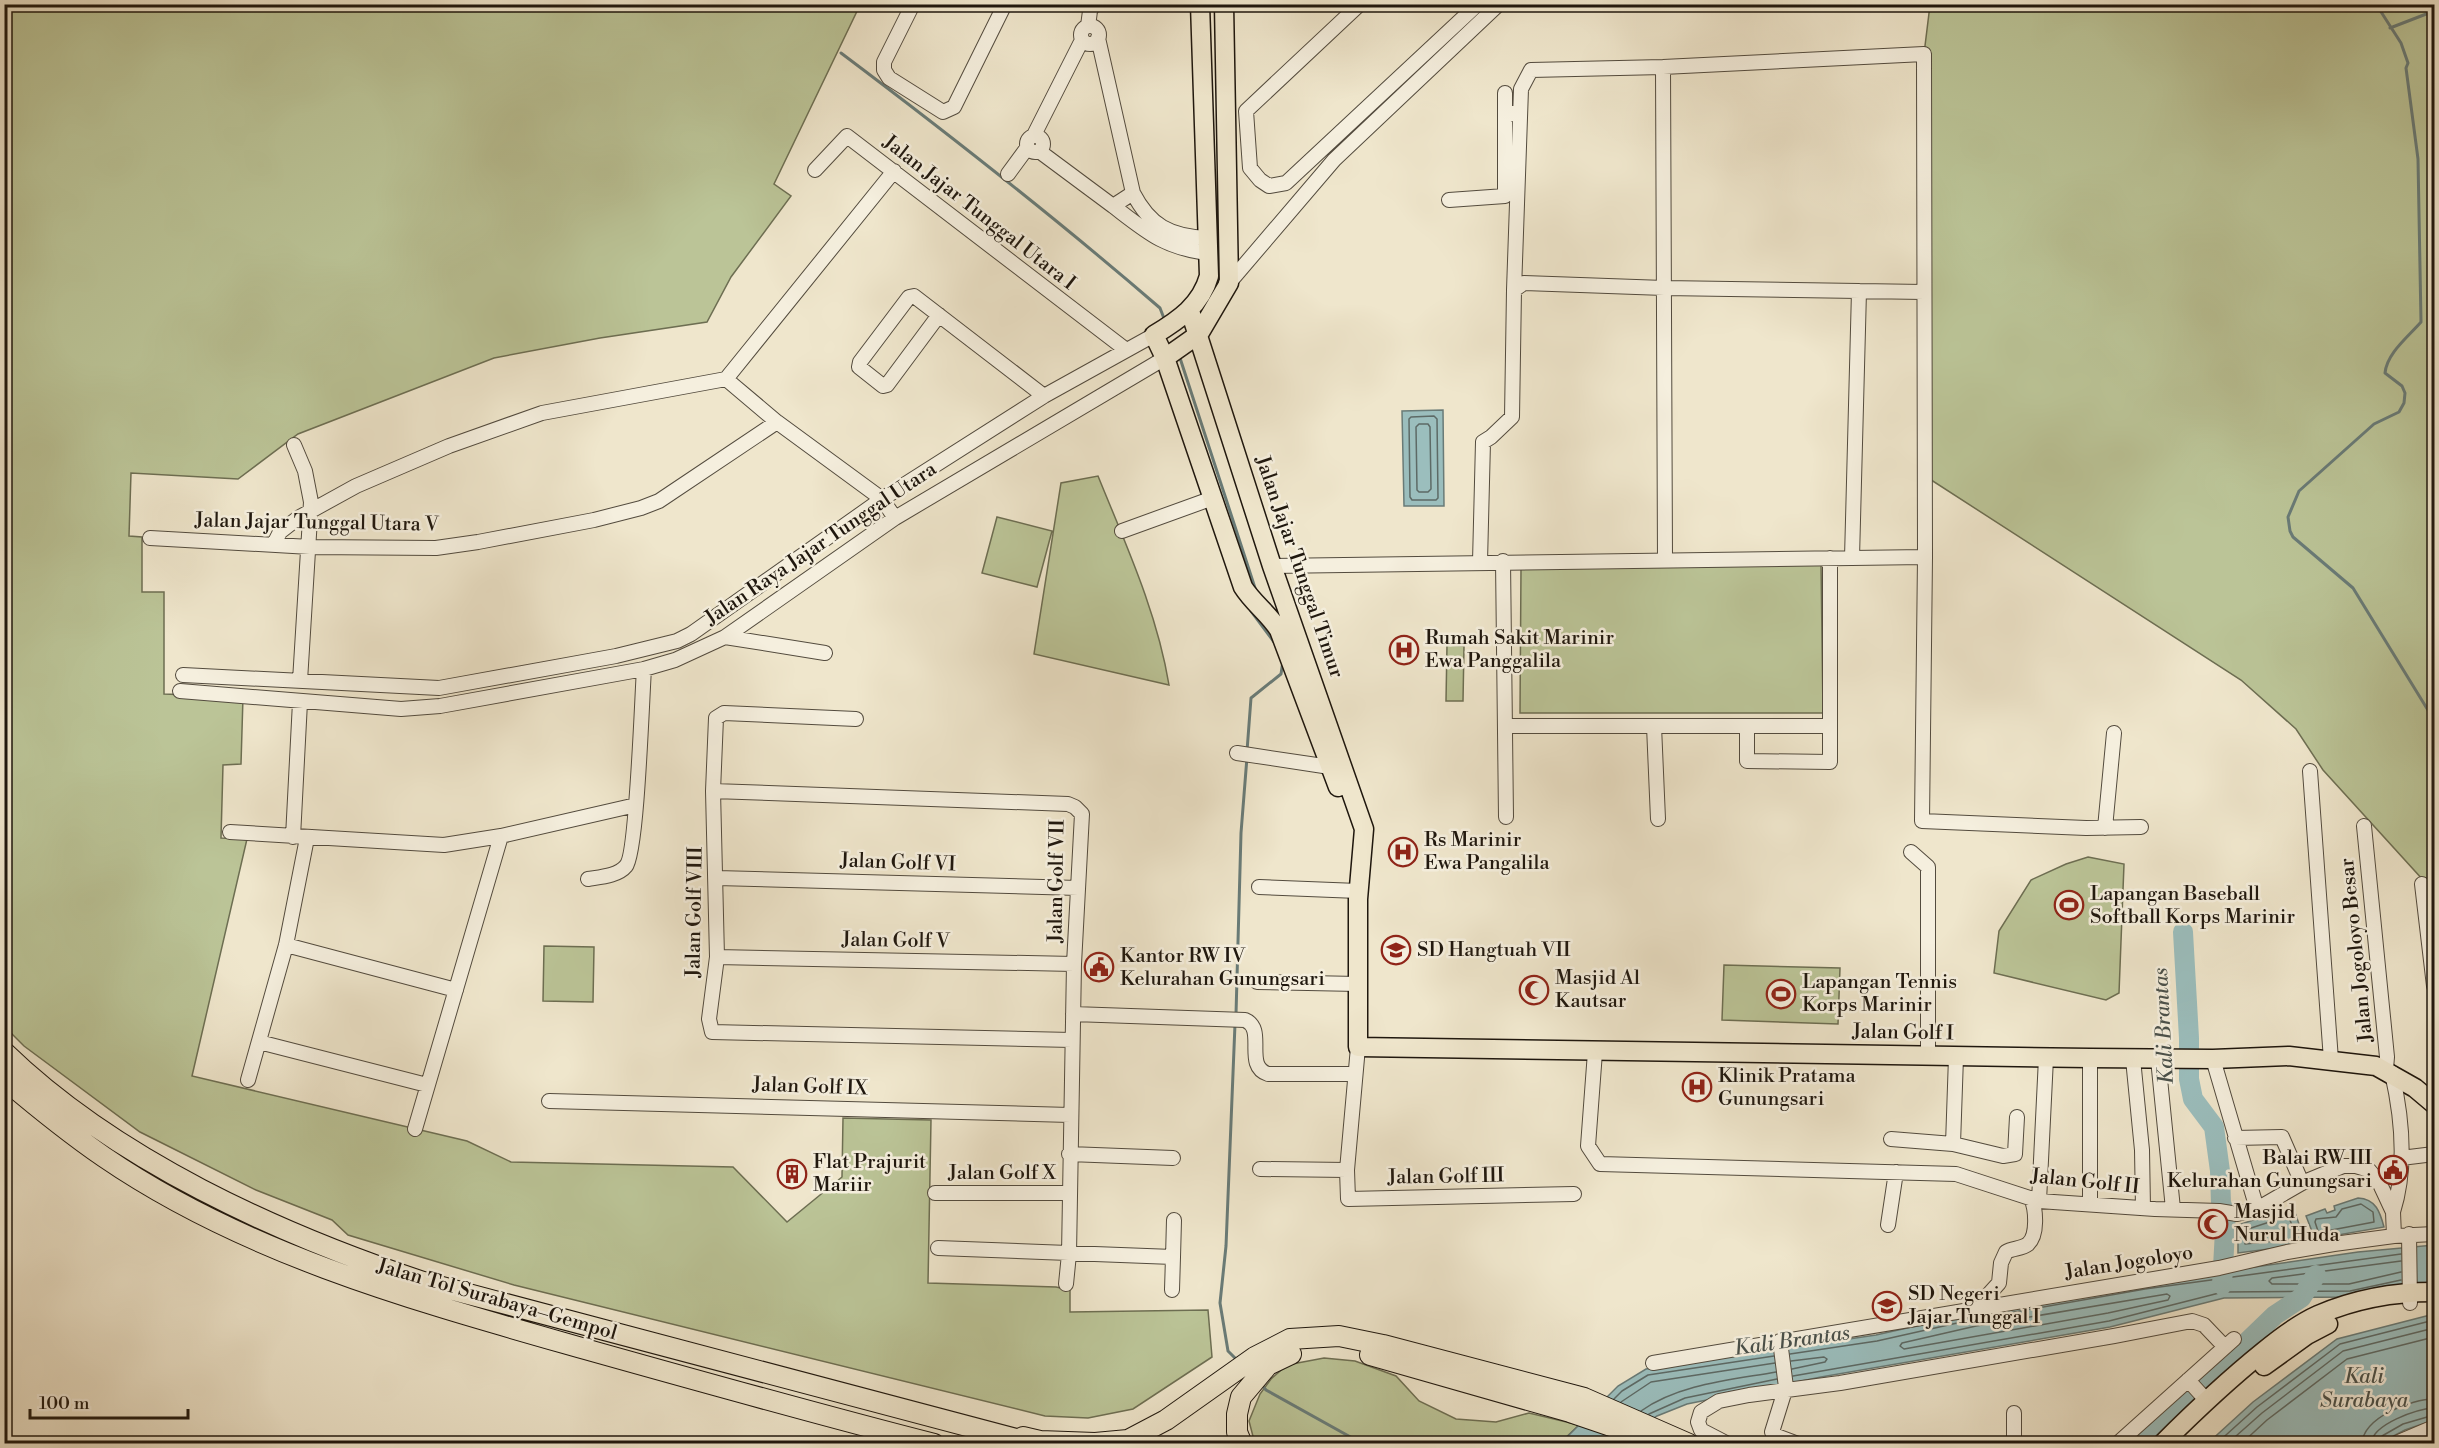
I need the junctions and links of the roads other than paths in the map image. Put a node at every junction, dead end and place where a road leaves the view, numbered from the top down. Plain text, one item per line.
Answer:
1 (913, 4) edge
2 (1005, 4) edge
3 (1094, 4) edge
4 (1200, 4) edge
5 (1224, 4) edge
6 (1360, 4) edge
7 (1478, 4) edge
8 (1499, 4) edge
9 (1088, 26) junction
10 (1098, 38) junction
11 (1082, 40) junction
12 (1663, 67) junction
13 (1506, 93) dead end
14 (1520, 110) junction
15 (1505, 117) junction
16 (1033, 145) junction
17 (815, 170) dead end
18 (894, 171) junction
19 (1008, 174) dead end
20 (1133, 193) junction
21 (1449, 200) dead end
22 (1113, 206) junction
23 (1206, 246) junction
24 (1229, 283) junction
25 (1206, 285) junction
26 (1664, 288) junction
27 (1514, 290) junction
28 (1859, 291) junction
29 (1924, 292) junction
30 (1188, 313) junction
31 (939, 315) junction
32 (1157, 333) junction
33 (1197, 336) junction
34 (1125, 349) junction
35 (1167, 357) junction
36 (726, 380) junction
37 (1044, 396) junction
38 (777, 422) junction
39 (294, 444) dead end
40 (1213, 498) junction
41 (882, 499) junction
42 (311, 511) junction
43 (895, 518) junction
44 (1122, 531) dead end
45 (150, 538) dead end
46 (274, 544) junction
47 (310, 547) junction
48 (1924, 557) junction
49 (1830, 558) junction
50 (1852, 558) junction
51 (1665, 560) junction
52 (1503, 561) junction
53 (1480, 562) junction
54 (1272, 566) junction
55 (725, 637) junction
56 (825, 653) dead end
57 (644, 669) junction
58 (183, 675) dead end
59 (300, 681) junction
60 (439, 688) junction
61 (180, 691) dead end
62 (300, 702) junction
63 (440, 706) junction
64 (856, 720) dead end
65 (1505, 726) junction
66 (1654, 726) junction
67 (1746, 726) junction
68 (1830, 726) junction
69 (2114, 733) dead end
70 (1237, 753) dead end
71 (1336, 766) junction
72 (2310, 771) dead end
73 (713, 791) junction
74 (636, 805) junction
75 (1506, 817) dead end
76 (1658, 819) dead end
77 (2141, 826) dead end
78 (2364, 826) dead end
79 (2105, 828) junction
80 (230, 832) dead end
81 (501, 836) junction
82 (293, 837) junction
83 (307, 838) junction
84 (1911, 852) dead end
85 (717, 878) junction
86 (588, 879) dead end
87 (2422, 884) dead end
88 (1259, 887) dead end
89 (1078, 888) junction
90 (1358, 891) junction
91 (286, 945) junction
92 (717, 957) junction
93 (1074, 964) junction
94 (1257, 982) dead end
95 (2434, 982) edge
96 (1358, 984) junction
97 (456, 990) junction
98 (1073, 1014) junction
99 (1072, 1040) junction
100 (259, 1042) junction
101 (1358, 1047) junction
102 (4, 1052) edge
103 (1594, 1052) junction
104 (1928, 1056) junction
105 (1956, 1057) junction
106 (2331, 1057) junction
107 (2046, 1058) junction
108 (2090, 1058) junction
109 (2133, 1059) junction
110 (2158, 1059) junction
111 (2213, 1059) junction
112 (2389, 1071) junction
113 (1354, 1074) junction
114 (4, 1079) edge
115 (248, 1080) dead end
116 (428, 1085) junction
117 (549, 1101) dead end
118 (2434, 1104) edge
119 (1070, 1115) junction
120 (2017, 1117) dead end
121 (415, 1129) dead end
122 (2235, 1138) junction
123 (1892, 1139) dead end
124 (1953, 1144) junction
125 (1069, 1154) junction
126 (2434, 1154) edge
127 (1173, 1158) dead end
128 (2401, 1158) junction
129 (1260, 1169) dead end
130 (1347, 1170) junction
131 (1896, 1172) junction
132 (2302, 1183) junction
133 (935, 1193) dead end
134 (1069, 1193) junction
135 (1574, 1194) dead end
136 (2035, 1200) junction
137 (2090, 1204) junction
138 (2143, 1208) junction
139 (2172, 1209) junction
140 (2257, 1209) junction
141 (2393, 1212) junction
142 (1174, 1220) dead end
143 (1888, 1225) dead end
144 (2434, 1234) edge
145 (2394, 1236) junction
146 (2409, 1239) junction
147 (938, 1248) dead end
148 (1069, 1254) junction
149 (1173, 1257) junction
150 (1066, 1284) dead end
151 (1172, 1290) dead end
152 (2434, 1292) edge
153 (1989, 1294) dead end
154 (2410, 1294) junction
155 (2434, 1301) edge
156 (1781, 1344) junction
157 (1262, 1361) junction
158 (1653, 1363) dead end
159 (2189, 1382) junction
160 (1786, 1389) junction
161 (2206, 1400) junction
162 (1577, 1405) junction
163 (2014, 1413) dead end
164 (932, 1417) junction
165 (2434, 1428) edge
166 (888, 1432) junction
167 (2415, 1439) edge
168 (1683, 1440) edge
169 (922, 1443) edge
170 (934, 1443) edge
171 (1035, 1443) edge
172 (1242, 1443) edge
173 (1650, 1443) edge
174 (1728, 1443) edge
175 (1798, 1443) edge
176 (2014, 1443) edge
177 (2117, 1443) edge
178 (2162, 1443) edge
179 (2178, 1443) edge
180 (2394, 1443) edge

1 - 2 street
3 - 9 street
4 - 23 main road
5 - 24 main road
6 - 7 street
8 - 24 street
9 - 10 street
9 - 11 street
10 - 11 street
10 - 20 street
11 - 16 street
12 - 14 street
12 - 26 street
12 - 29 street
13 - 15 street
14 - 15 street
14 - 27 street
15 - 21 street
16 - 19 street
16 - 22 street
17 - 18 street, Jalan Jajar Tunggal Utara I
18 - 34 street, Jalan Jajar Tunggal Utara I
18 - 36 street
20 - 22 street
20 - 23 street
22 - 23 street
23 - 25 main road
24 - 25 street
24 - 33 main road
25 - 30 main road
26 - 27 street
26 - 28 street
26 - 51 street
27 - 53 street
28 - 29 street
28 - 50 street
29 - 48 street
30 - 32 main road, Jalan Raya Jajar Tunggal Utara
30 - 33 main road, Jalan Jajar Tunggal Timur
31 - 31 street
31 - 37 street
32 - 34 street, Jalan Raya Jajar Tunggal Utara
32 - 35 main road, Jalan Jajar Tunggal Timur
33 - 35 main road, Jalan Raya Jajar Tunggal Utara
33 - 54 main road, Jalan Jajar Tunggal Timur
34 - 37 street, Jalan Raya Jajar Tunggal Utara
35 - 40 main road, Jalan Jajar Tunggal Timur
35 - 43 street, Jalan Raya Jajar Tunggal Utara
36 - 38 street
36 - 42 street
37 - 41 street, Jalan Raya Jajar Tunggal Utara
38 - 41 street
38 - 47 street, Jalan Jajar Tunggal Utara V
39 - 42 street
40 - 44 street
40 - 71 main road, Jalan Jajar Tunggal Timur
41 - 43 street
41 - 60 street, Jalan Raya Jajar Tunggal Utara
42 - 46 street
42 - 47 street
43 - 55 street, Jalan Raya Jajar Tunggal Utara
45 - 46 street, Jalan Jajar Tunggal Utara V
46 - 47 street, Jalan Jajar Tunggal Utara V
47 - 59 street
48 - 50 street
48 - 79 street
49 - 50 street
49 - 51 street
49 - 68 street
51 - 52 street
52 - 53 street
52 - 65 street
53 - 54 street
54 - 71 main road, Jalan Jajar Tunggal Timur
55 - 56 street
55 - 57 street, Jalan Raya Jajar Tunggal Utara
57 - 63 street, Jalan Raya Jajar Tunggal Utara
57 - 74 street
58 - 59 street, Jalan Raya Jajar Tunggal Utara
59 - 60 street, Jalan Raya Jajar Tunggal Utara
60 - 63 street
61 - 62 street, Jalan Raya Jajar Tunggal Utara
62 - 63 street, Jalan Raya Jajar Tunggal Utara
62 - 82 street
64 - 73 street, Jalan Golf VIII
65 - 66 street
65 - 75 street
66 - 67 street
66 - 76 street
67 - 68 street
67 - 68 street
69 - 79 street
70 - 71 street
71 - 90 main road, Jalan Jajar Tunggal Timur
72 - 106 street
73 - 85 street, Jalan Golf VIII
73 - 89 street, Jalan Golf VII
74 - 81 street
74 - 86 street
77 - 79 street
78 - 112 street, Jalan Jogoloyo Besar
80 - 82 street
81 - 83 street
81 - 97 street
82 - 83 street
83 - 91 street
84 - 104 street
85 - 89 street, Jalan Golf VI
85 - 92 street, Jalan Golf VIII
87 - 95 street
88 - 90 street
89 - 93 street, Jalan Golf VII
90 - 96 main road, Jalan Jajar Tunggal Timur
91 - 97 street
91 - 100 street
92 - 93 street, Jalan Golf V
92 - 99 street, Jalan Golf VIII
93 - 98 street, Jalan Golf VII
94 - 96 street
96 - 101 main road, Jalan Jajar Tunggal Timur
97 - 116 street
98 - 99 street, Jalan Golf VII
98 - 113 street
99 - 119 street, Jalan Golf VII
100 - 115 street
100 - 116 street
101 - 103 main road, Jalan Golf I
101 - 113 street, Jalan Golf III
102 - 164 highway, Jalan Tol Surabaya–Gempol
103 - 104 main road, Jalan Golf I
103 - 131 street, Jalan Golf II
104 - 105 main road, Jalan Golf I
105 - 107 main road, Jalan Golf I
105 - 124 street
106 - 111 main road, Jalan Golf I
106 - 112 main road, Jalan Golf I
107 - 108 main road, Jalan Golf I
107 - 136 street
108 - 109 main road, Jalan Golf I
108 - 137 street
109 - 110 main road, Jalan Golf I
109 - 138 street
110 - 111 main road, Jalan Golf I
110 - 139 street
111 - 122 street
112 - 118 main road, Jalan Golf I
112 - 128 street, Jalan Jogoloyo Besar
113 - 130 street, Jalan Golf III
114 - 166 highway, Jalan Tol Surabaya–Gempol
116 - 121 street
117 - 119 street, Jalan Golf IX
119 - 125 street, Jalan Golf VII
120 - 124 street
122 - 132 street
122 - 140 street
123 - 124 street
125 - 127 street
125 - 134 street, Jalan Golf VII
126 - 128 street
128 - 141 street, Jalan Jogoloyo Besar
129 - 130 street
130 - 135 street, Jalan Golf III
131 - 136 street, Jalan Golf II
131 - 143 street
132 - 140 street, Jalan Golf II
132 - 141 street, Jalan Golf II
133 - 134 street, Jalan Golf X
134 - 148 street, Jalan Golf VII
136 - 137 street, Jalan Golf II
136 - 153 street
137 - 138 street, Jalan Golf II
138 - 139 street, Jalan Golf II
139 - 140 street, Jalan Golf II
141 - 145 street, Jalan Golf II
142 - 149 street
144 - 146 street, Jalan Jogoloyo
145 - 146 street, Jalan Jogoloyo
145 - 156 street, Jalan Jogoloyo
146 - 154 street
147 - 148 street
148 - 149 street
148 - 150 street, Jalan Golf VII
149 - 151 street
152 - 154 main road
154 - 155 main road
154 - 161 main road
154 - 179 main road
156 - 158 street, Jalan Jogoloyo
156 - 160 street
157 - 162 highway
157 - 164 highway
157 - 172 highway
159 - 160 street
159 - 161 street
159 - 177 street
160 - 174 street
160 - 175 street
161 - 178 main road
162 - 168 highway
162 - 173 highway
163 - 176 street
164 - 171 highway, Jalan Tol Surabaya–Gempol
165 - 167 street
166 - 169 highway
166 - 170 highway, Jalan Tol Surabaya–Gempol
167 - 180 street

